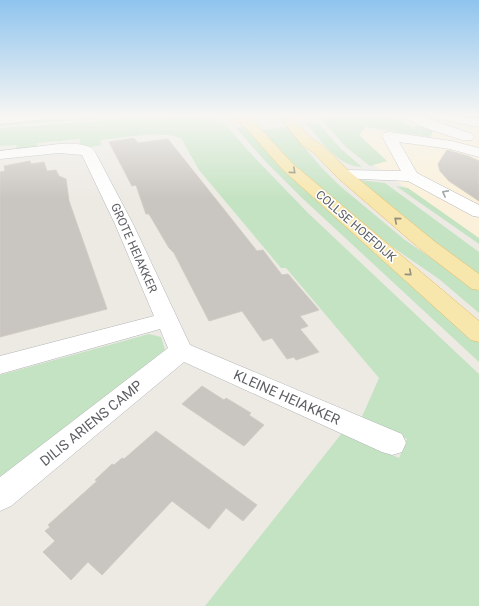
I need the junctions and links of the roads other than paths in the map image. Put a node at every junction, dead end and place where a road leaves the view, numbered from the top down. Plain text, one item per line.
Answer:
1 (267, 143) edge
2 (309, 143) edge
3 (317, 143) edge
4 (393, 143) edge
5 (435, 143) edge
6 (318, 150) junction
7 (479, 153) edge
8 (0, 155) edge
9 (344, 175) junction
10 (411, 176) junction
11 (479, 212) edge
12 (479, 284) edge
13 (166, 320) junction
14 (479, 334) edge
15 (181, 351) junction
16 (0, 365) edge
17 (392, 443) dead end
18 (0, 496) edge

1 -> 14 main road, COLLSE HOEFDIJK
2 - 6 main road
3 - 6 main road
4 - 10 street
5 - 7 street
6 - 9 main road
8 - 13 street, GROTE HEIAKKER
9 - 10 street
12 -> 9 main road
11 -> 10 street
13 - 15 street, GROTE HEIAKKER
13 - 16 street
15 - 17 street, KLEINE HEIAKKER
15 - 18 street, DILIS ARIENS CAMP

